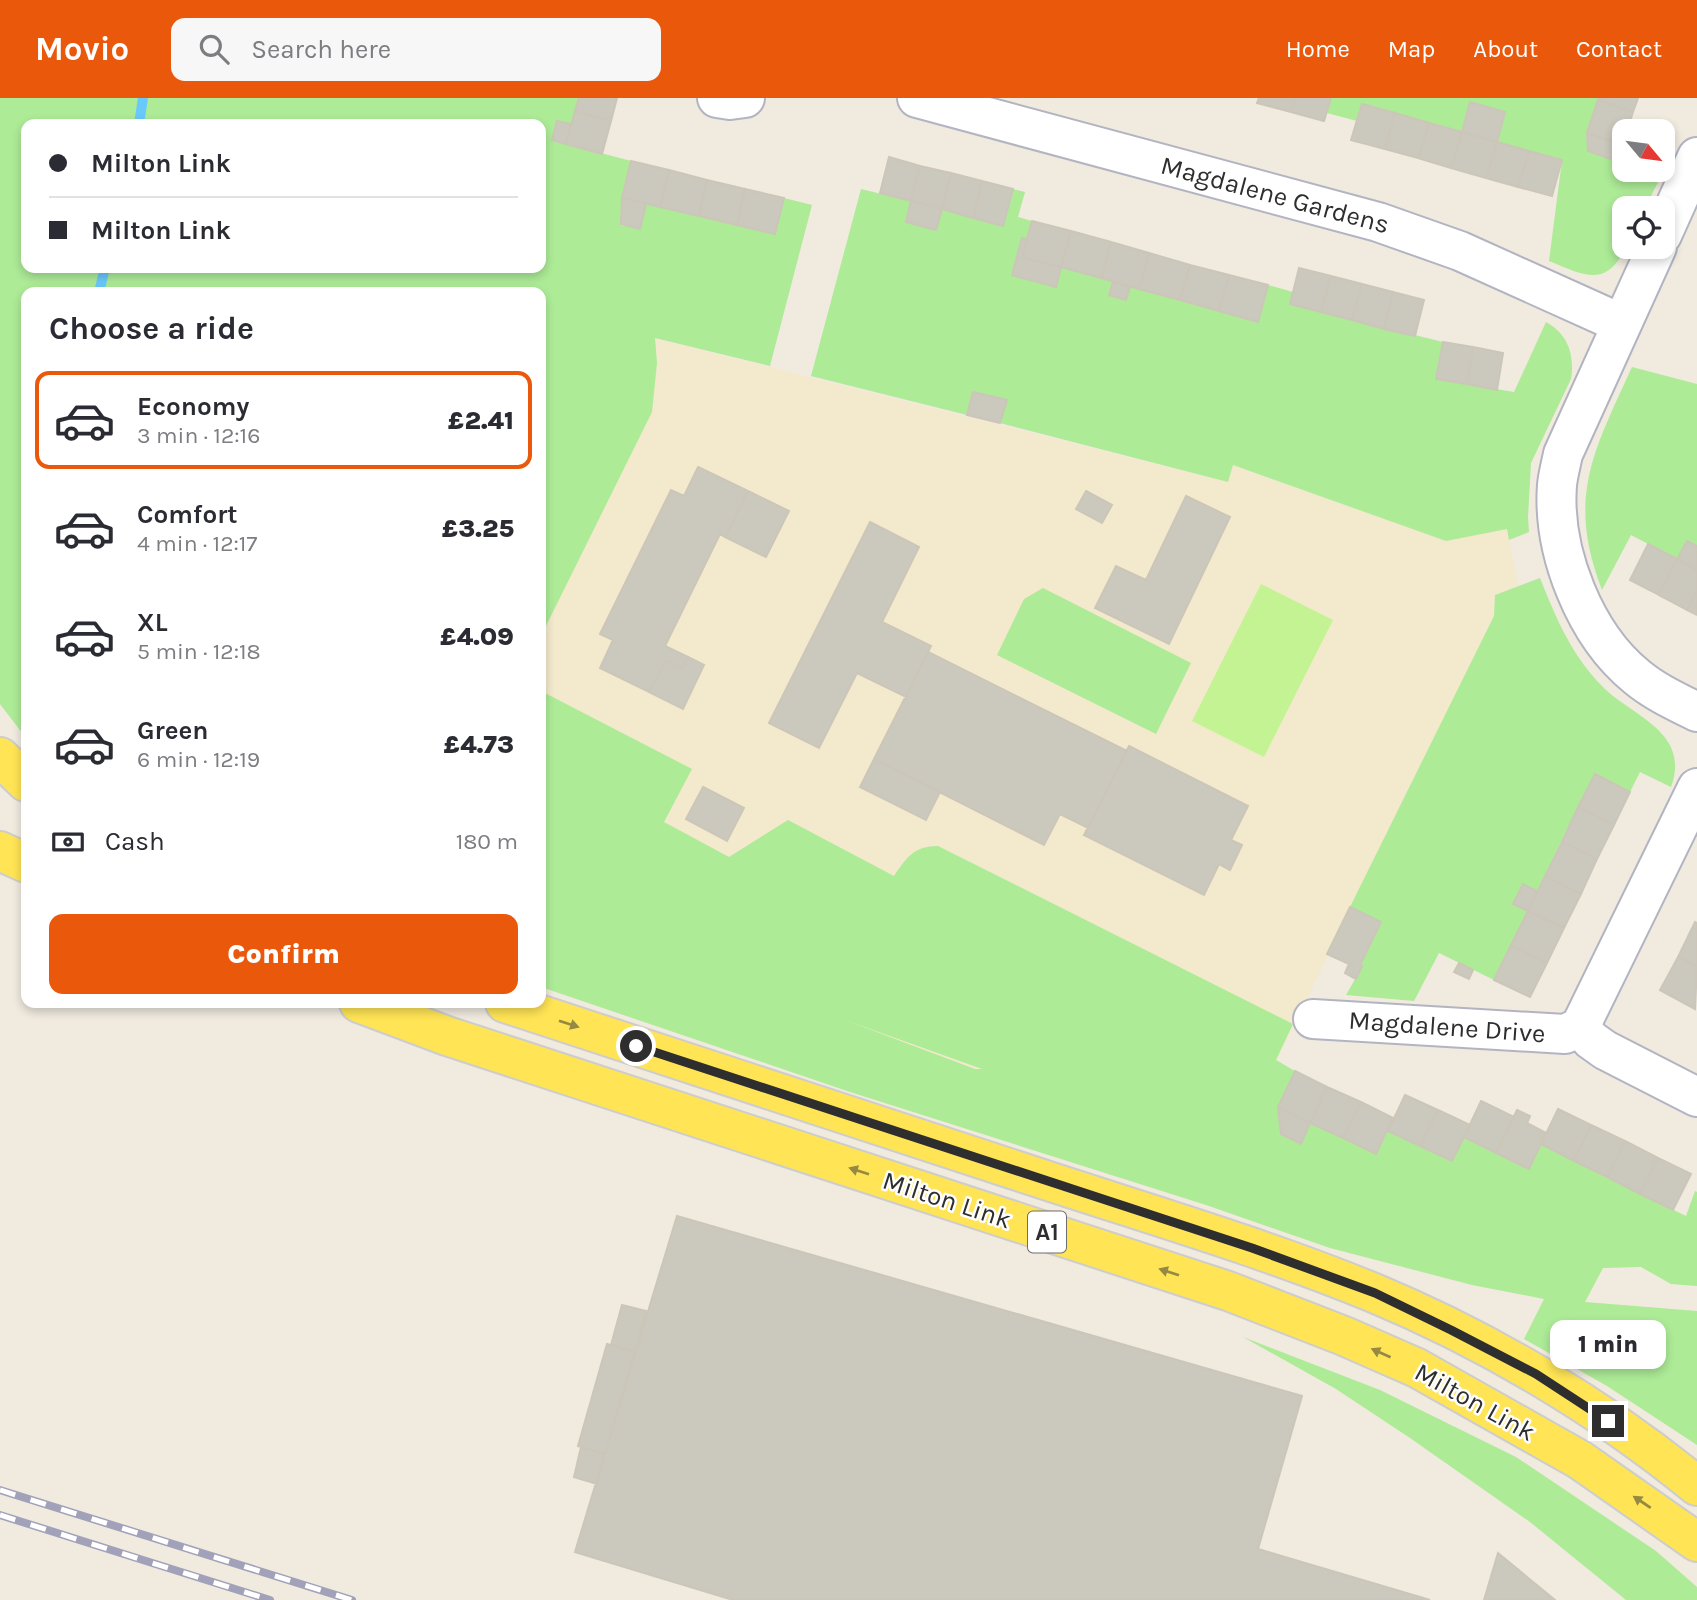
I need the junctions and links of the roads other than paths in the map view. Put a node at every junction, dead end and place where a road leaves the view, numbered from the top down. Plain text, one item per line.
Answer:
1 (717, 98) edge
2 (745, 98) edge
3 (917, 98) edge
4 (1697, 157) edge
5 (1675, 206) edge
6 (1652, 259) edge
7 (1622, 324) junction
8 (1697, 712) edge
9 (0, 757) edge
10 (21, 777) edge
11 (1697, 788) edge
12 (0, 851) edge
13 (21, 861) edge
14 (372, 1008) edge
15 (520, 1008) edge
16 (1313, 1019) dead end
17 (1580, 1027) junction
18 (1697, 1097) edge
19 (1697, 1486) edge
20 (1697, 1542) edge

1 - 2 street
3 - 7 street, Magdalene Gardens
4 - 5 street
6 - 7 street
7 - 8 street
9 - 10 main road
11 - 17 street, Magdalene Drive
12 - 13 main road
20 -> 14 main road, Milton Link / A1
15 -> 19 main road, Milton Link / A1
16 - 17 street, Magdalene Drive
17 - 18 street, Magdalene Drive

